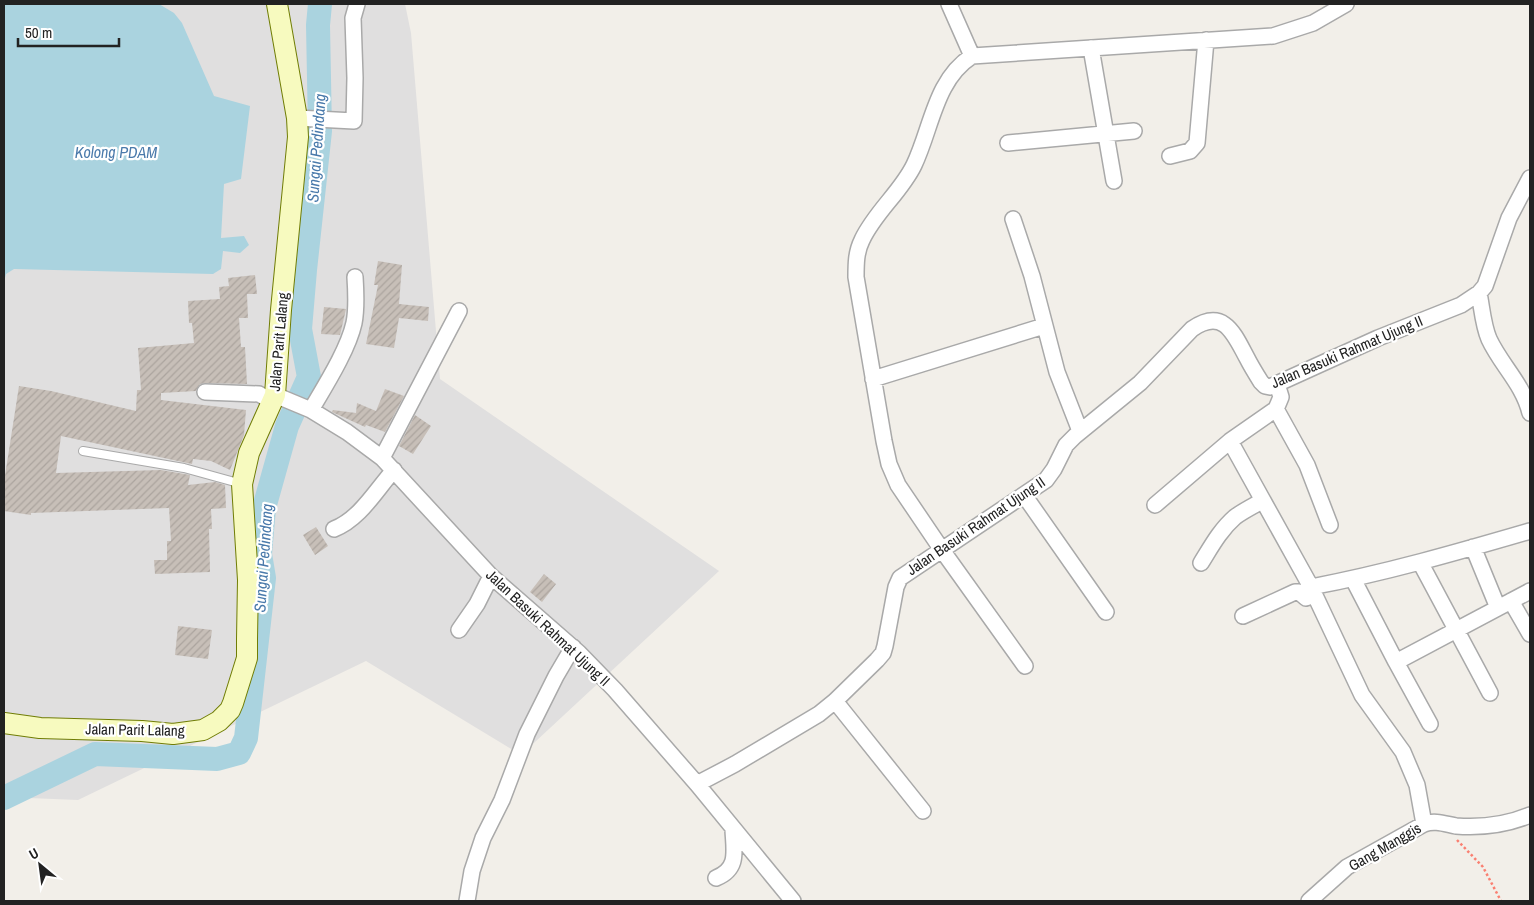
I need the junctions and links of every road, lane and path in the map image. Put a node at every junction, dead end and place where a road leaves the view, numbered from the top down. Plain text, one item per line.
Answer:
1 (277, 4) edge
2 (357, 4) edge
3 (949, 4) edge
4 (1346, 4) edge
5 (1206, 40) junction
6 (1091, 48) junction
7 (972, 56) junction
8 (303, 118) junction
9 (1134, 131) dead end
10 (1106, 133) junction
11 (1008, 143) dead end
12 (1170, 156) dead end
13 (1530, 178) edge
14 (1114, 181) dead end
15 (1013, 219) dead end
16 (356, 276) dead end
17 (1479, 293) junction
18 (459, 311) dead end
19 (1044, 326) junction
20 (873, 379) junction
21 (1277, 384) junction
22 (205, 392) dead end
23 (280, 401) junction
24 (309, 409) junction
25 (1276, 409) junction
26 (1530, 413) edge
27 (1080, 431) junction
28 (1230, 442) junction
29 (83, 451) dead end
30 (382, 458) junction
31 (394, 470) junction
32 (242, 484) junction
33 (1024, 495) junction
34 (1262, 501) junction
35 (1155, 505) dead end
36 (1330, 525) dead end
37 (334, 528) dead end
38 (1530, 532) edge
39 (1473, 547) junction
40 (942, 550) junction
41 (1420, 562) junction
42 (1201, 563) dead end
43 (491, 576) junction
44 (1353, 579) junction
45 (1313, 591) junction
46 (1530, 591) edge
47 (1504, 604) junction
48 (1106, 612) dead end
49 (1242, 616) dead end
50 (459, 630) dead end
51 (1456, 632) junction
52 (1530, 634) edge
53 (572, 647) junction
54 (1396, 662) junction
55 (1025, 666) dead end
56 (1490, 693) dead end
57 (835, 700) junction
58 (4, 723) edge
59 (1430, 724) dead end
60 (697, 784) junction
61 (923, 811) dead end
62 (1530, 815) edge
63 (1440, 823) junction
64 (1424, 824) junction
65 (733, 830) junction
66 (716, 878) dead end
67 (467, 901) edge
68 (792, 901) edge
69 (1309, 901) edge
70 (1501, 901) edge

1 - 8 street, Jalan Parit Lalang
2 - 8 street
3 - 7 street
4 - 5 street
5 - 6 street
5 - 12 street
6 - 7 street
6 - 10 street
7 - 20 street
8 - 23 street, Jalan Parit Lalang
9 - 10 street
10 - 11 street
10 - 14 street
13 - 17 street
15 - 19 street
16 - 24 street
17 - 21 street, Jalan Basuki Rahmat Ujung II
17 - 26 street
18 - 30 street
19 - 20 street
19 - 27 street
20 - 40 street
21 - 25 street
21 - 27 street, Jalan Basuki Rahmat Ujung II
22 - 23 street, Jalan Basuki Rahmat Ujung II
23 - 24 street, Jalan Basuki Rahmat Ujung II
23 - 32 street, Jalan Parit Lalang
24 - 30 street, Jalan Basuki Rahmat Ujung II
25 - 28 street
25 - 36 street
27 - 33 street, Jalan Basuki Rahmat Ujung II
28 - 34 street
28 - 35 street
29 - 32 lane
30 - 31 street, Jalan Basuki Rahmat Ujung II
31 - 37 street
31 - 43 street, Jalan Basuki Rahmat Ujung II
32 - 58 street, Jalan Parit Lalang
33 - 40 street, Jalan Basuki Rahmat Ujung II
33 - 48 street
34 - 42 street
34 - 45 street
38 - 39 street
39 - 41 street
39 - 47 street
40 - 55 street
40 - 57 street, Jalan Basuki Rahmat Ujung II
41 - 44 street
41 - 51 street
43 - 50 street
43 - 53 street, Jalan Basuki Rahmat Ujung II
44 - 45 street
44 - 54 street
45 - 49 street
45 - 64 street
46 - 47 street
47 - 51 street
47 - 52 street
51 - 54 street
51 - 56 street
53 - 60 street, Jalan Basuki Rahmat Ujung II
53 - 67 street
54 - 59 street
57 - 60 street, Jalan Basuki Rahmat Ujung II
57 - 61 street
60 - 65 street
62 - 63 street, Gang Manggis
63 - 64 street, Gang Manggis
63 - 70 path
64 - 69 street, Gang Manggis
65 - 66 street
65 - 68 street

